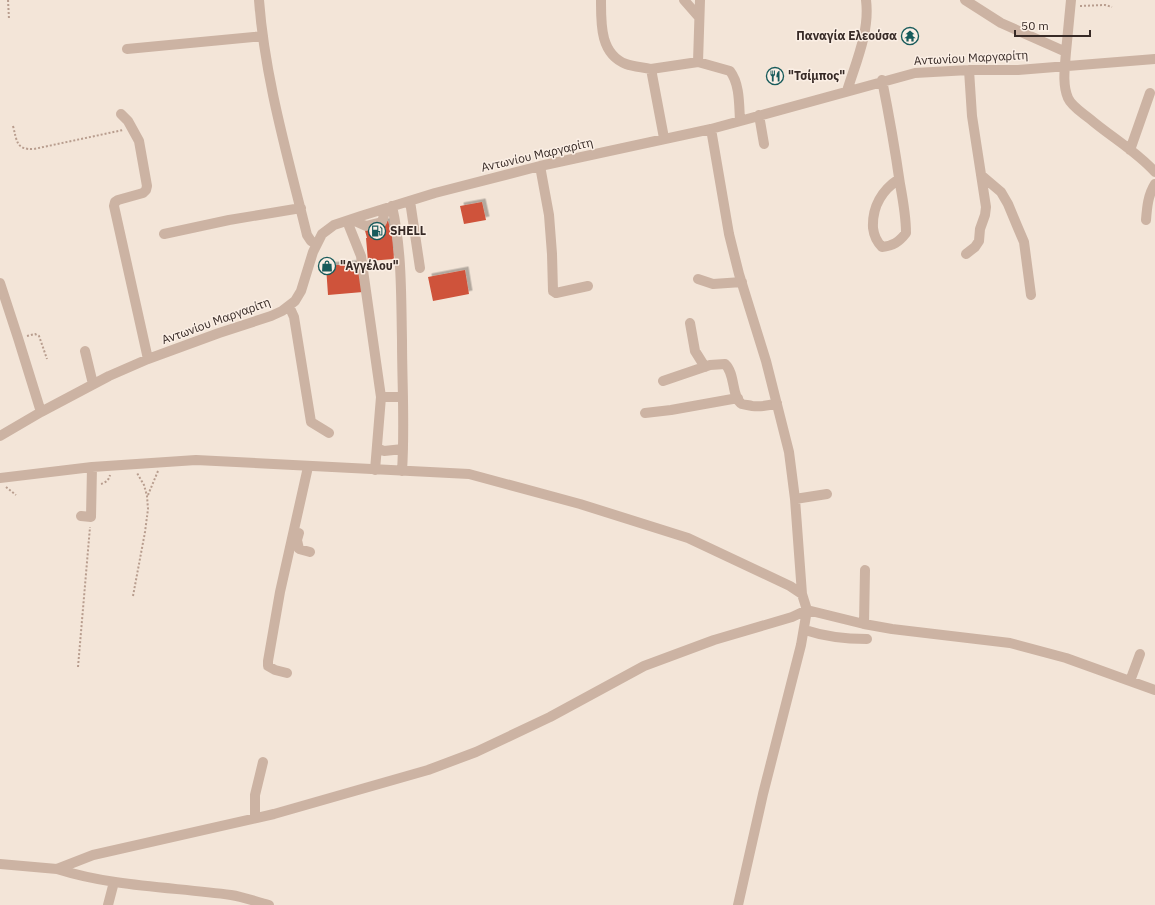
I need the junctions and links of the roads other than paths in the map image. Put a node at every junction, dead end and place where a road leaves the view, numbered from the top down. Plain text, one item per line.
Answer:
1 (259, 0) edge
2 (601, 0) edge
3 (684, 0) edge
4 (700, 0) edge
5 (866, 0) edge
6 (965, 0) edge
7 (1071, 4) edge
8 (698, 16) junction
9 (263, 36) junction
10 (128, 49) dead end
11 (1066, 52) junction
12 (1155, 59) edge
13 (698, 62) junction
14 (1065, 66) junction
15 (651, 68) junction
16 (968, 70) junction
17 (882, 80) junction
18 (847, 91) junction
19 (1150, 93) dead end
20 (121, 114) dead end
21 (759, 116) junction
22 (740, 121) junction
23 (711, 129) junction
24 (664, 138) junction
25 (764, 144) dead end
26 (1130, 150) junction
27 (540, 166) junction
28 (1155, 172) edge
29 (981, 175) junction
30 (899, 178) junction
31 (1155, 184) edge
32 (410, 200) junction
33 (392, 206) junction
34 (301, 208) junction
35 (384, 215) dead end
36 (1146, 220) dead end
37 (352, 221) junction
38 (164, 234) dead end
39 (316, 244) junction
40 (966, 254) dead end
41 (420, 268) dead end
42 (698, 279) dead end
43 (742, 282) junction
44 (0, 283) edge
45 (588, 286) dead end
46 (1031, 295) dead end
47 (289, 306) junction
48 (690, 322) dead end
49 (85, 351) dead end
50 (148, 359) junction
51 (705, 366) junction
52 (663, 382) dead end
53 (93, 384) junction
54 (403, 396) junction
55 (381, 397) junction
56 (738, 398) junction
57 (777, 403) junction
58 (40, 412) junction
59 (645, 413) dead end
60 (329, 433) dead end
61 (0, 436) edge
62 (377, 448) junction
63 (403, 449) junction
64 (92, 467) junction
65 (311, 467) junction
66 (375, 470) junction
67 (402, 471) junction
68 (0, 478) edge
69 (827, 494) dead end
70 (795, 499) junction
71 (86, 517) road end
72 (310, 552) dead end
73 (865, 570) dead end
74 (802, 594) junction
75 (807, 610) junction
76 (864, 624) junction
77 (805, 630) junction
78 (867, 639) dead end
79 (1140, 654) dead end
80 (287, 673) dead end
81 (1130, 681) junction
82 (1155, 690) edge
83 (263, 762) dead end
84 (255, 818) junction
85 (0, 864) edge
86 (57, 869) junction
87 (114, 882) junction
88 (253, 903) edge
89 (108, 905) edge
90 (270, 905) edge
91 (738, 905) edge

1 - 9 street
2 - 15 street
3 - 8 street
4 - 8 street
5 - 18 street
6 - 11 street
7 - 11 street
8 - 13 street
9 - 10 street
9 - 34 street
11 - 14 street
12 - 14 street, Αντωνίου Μαργαρίτη
13 - 15 street
13 - 22 street
14 - 16 street, Αντωνίου Μαργαρίτη
14 - 26 street
15 - 24 street
16 - 17 street, Αντωνίου Μαργαρίτη
16 - 29 street
17 - 18 street, Αντωνίου Μαργαρίτη
17 - 30 street
18 - 21 street, Αντωνίου Μαργαρίτη
19 - 26 street
20 - 50 street
21 - 22 street, Αντωνίου Μαργαρίτη
21 - 25 street
22 - 23 street, Αντωνίου Μαργαρίτη
23 - 24 street, Αντωνίου Μαργαρίτη
23 - 43 street
24 - 27 street, Αντωνίου Μαργαρίτη
26 - 28 street
27 - 32 street, Αντωνίου Μαργαρίτη
27 - 45 street
29 - 40 street
29 - 46 street
30 - 30 street
31 - 36 street
32 - 33 street, Αντωνίου Μαργαρίτη
32 - 41 street
33 - 37 street, Αντωνίου Μαργαρίτη
33 - 54 street
34 - 38 street
34 - 39 street
35 - 37 street
37 - 39 street, Αντωνίου Μαργαρίτη
37 - 55 street
39 - 47 street, Αντωνίου Μαργαρίτη
42 - 43 street
43 - 57 street
44 - 58 street
47 - 50 street, Αντωνίου Μαργαρίτη
47 - 60 street
48 - 51 street
49 - 53 street
50 - 53 street, Αντωνίου Μαργαρίτη
51 - 52 street
51 - 56 street
53 - 58 street, Αντωνίου Μαργαρίτη
54 - 55 street
54 - 63 street
55 - 62 street
56 - 57 street
56 - 59 street
57 - 70 street
58 - 61 street, Αντωνίου Μαργαρίτη
62 - 63 street
62 - 66 street
63 - 67 street
64 - 65 street
64 - 68 street
64 - 71 street
65 - 66 street
65 - 72 street
65 - 80 street
66 - 67 street
67 - 74 street
69 - 70 street
70 - 74 street
73 - 76 street
74 - 75 street
75 - 76 street
75 - 77 street
75 - 84 street
76 - 81 street
77 - 78 street
77 - 91 street
79 - 81 street
81 - 82 street
83 - 84 street
84 - 86 street
85 - 86 street
86 - 87 street
87 - 88 street
87 - 89 street
88 - 90 street

